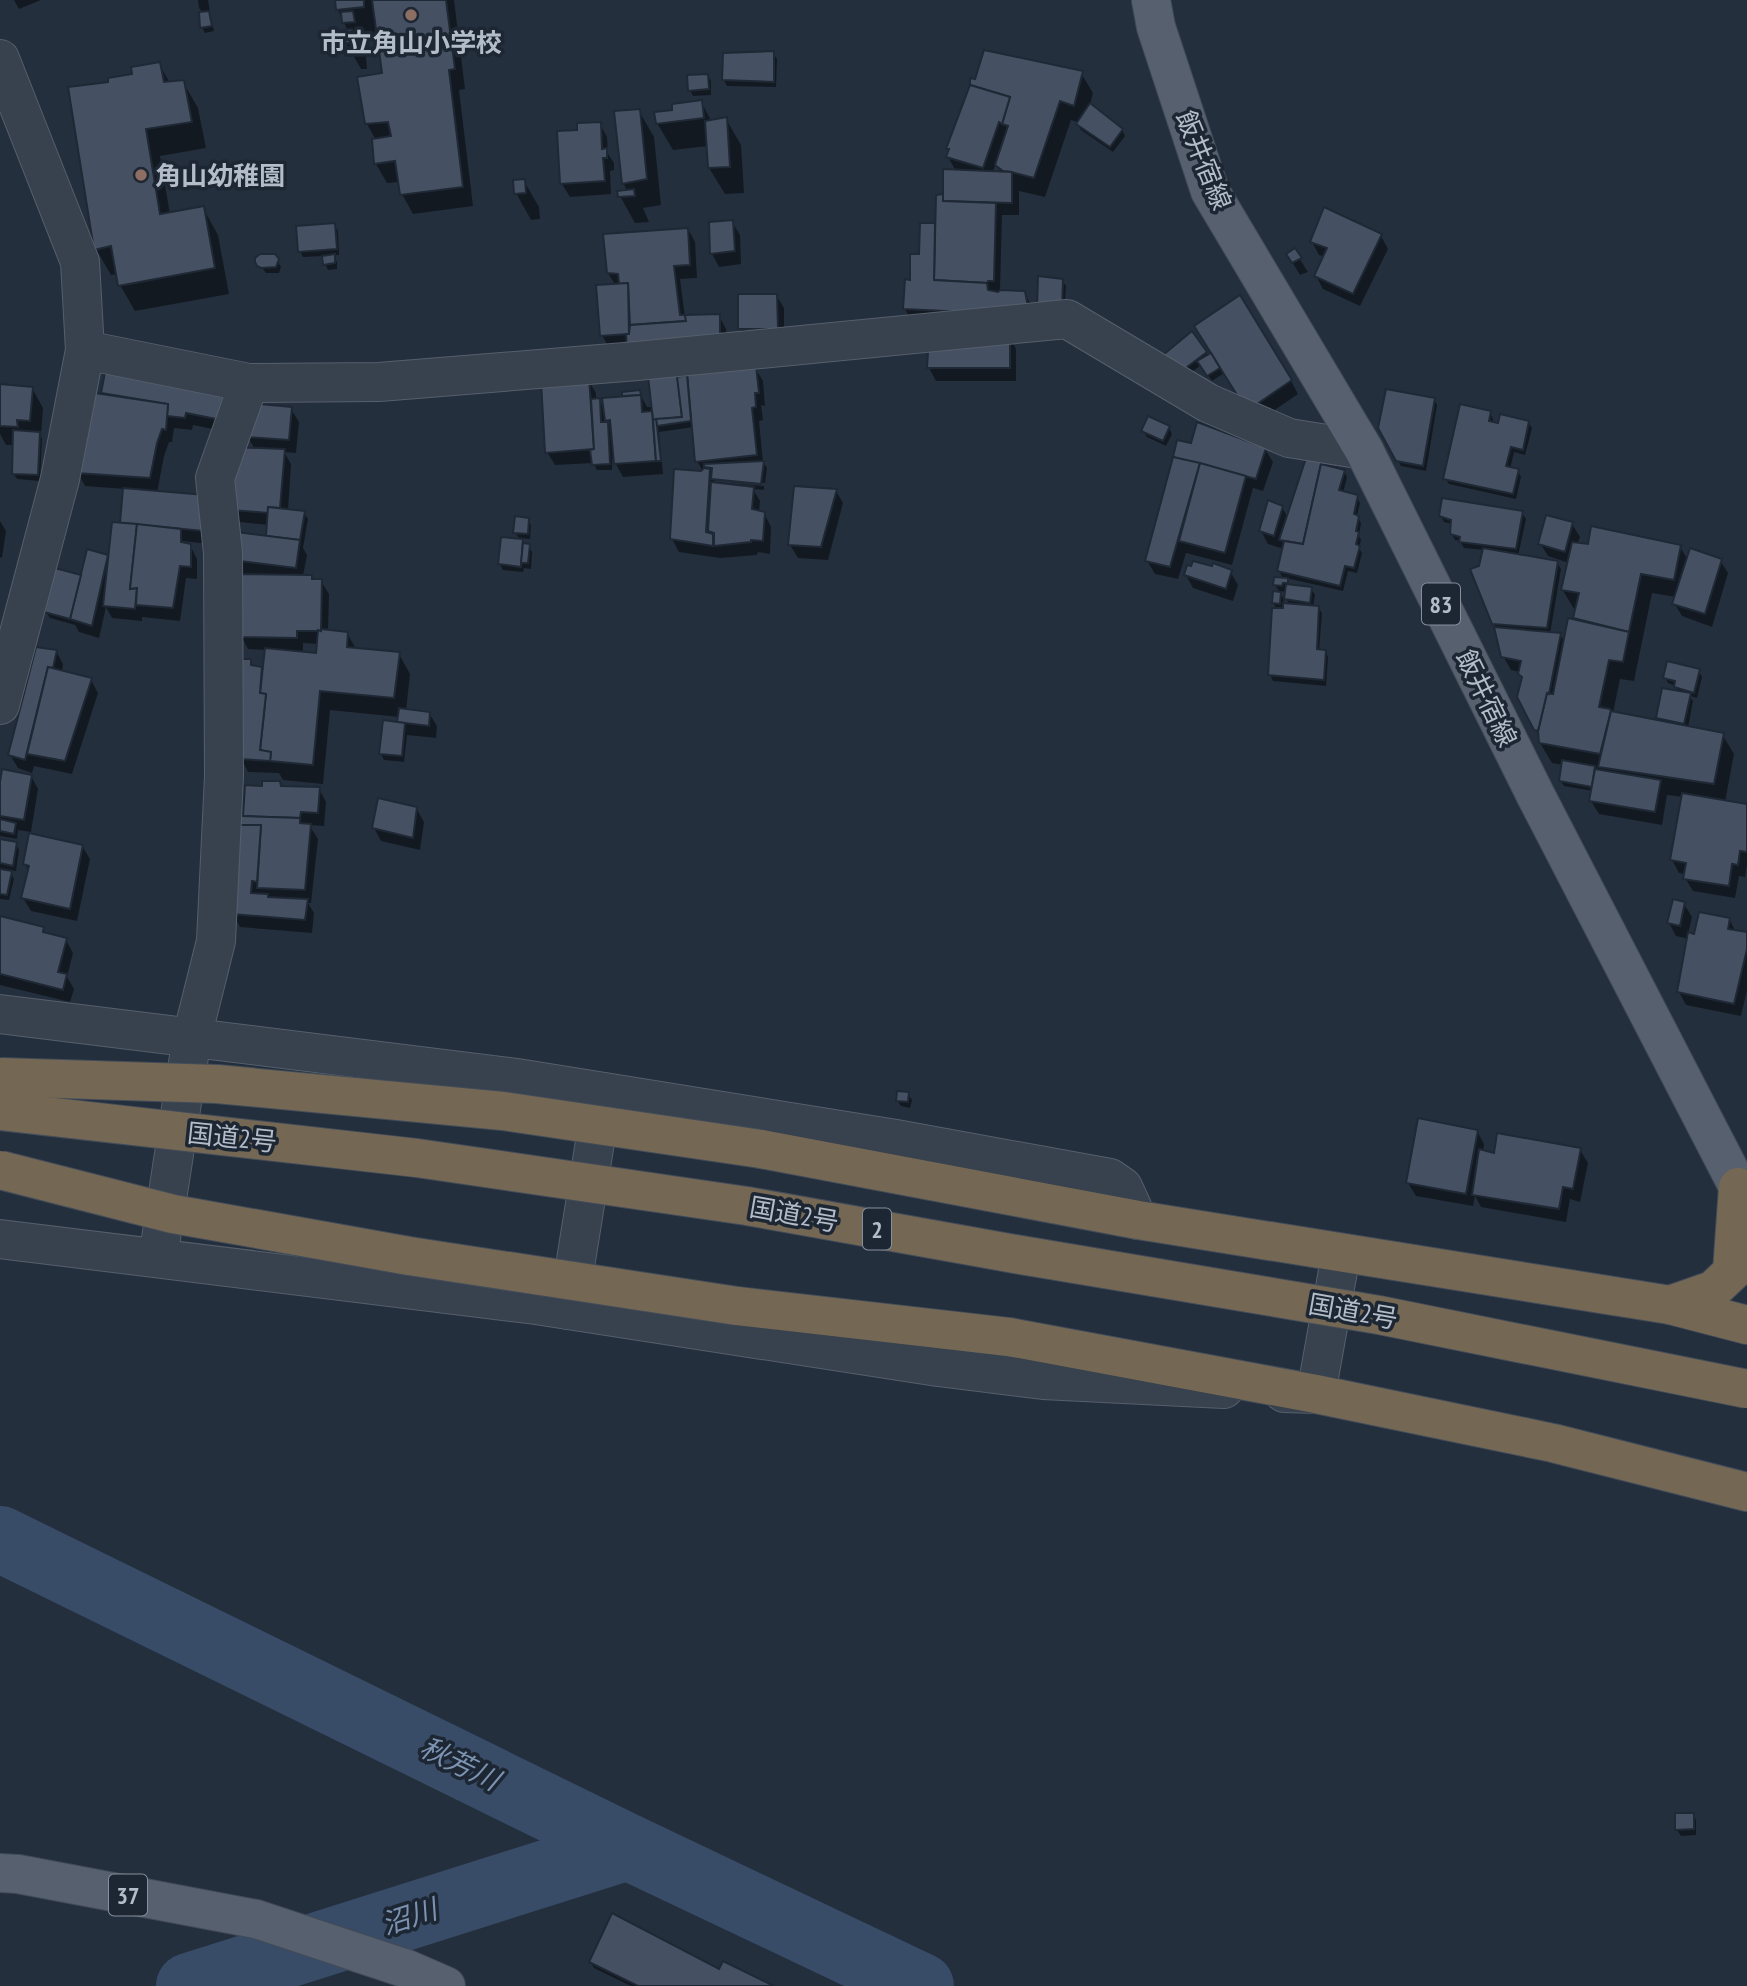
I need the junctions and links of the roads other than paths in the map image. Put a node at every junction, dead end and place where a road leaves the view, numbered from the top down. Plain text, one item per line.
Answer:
1 (1151, 0) edge
2 (0, 60) edge
3 (85, 350) junction
4 (249, 383) junction
5 (1364, 450) junction
6 (0, 705) edge
7 (0, 1014) edge
8 (192, 1037) junction
9 (0, 1077) edge
10 (603, 1092) junction
11 (0, 1111) edge
12 (0, 1170) edge
13 (1742, 1195) edge
14 (1138, 1220) junction
15 (0, 1239) edge
16 (1341, 1254) junction
17 (158, 1258) junction
18 (1670, 1305) junction
19 (568, 1310) junction
20 (1747, 1325) edge
21 (1747, 1389) edge
22 (1316, 1394) junction
23 (1747, 1492) edge
24 (0, 1873) edge
25 (446, 1986) edge

1 - 5 main road, 飯井宿線 / 83
2 - 3 street
3 - 4 street
3 - 6 street
4 - 5 street
4 - 8 street
5 - 13 main road, 飯井宿線 / 83
7 - 8 street
8 - 10 street
8 - 17 street
9 - 14 highway, bridge
10 - 14 street
10 - 19 street
11 - 21 highway, 国道2号 / 2, bridge
12 - 22 highway, bridge
13 - 18 highway
14 - 16 highway
15 - 17 street
16 - 18 highway
16 - 22 street
17 - 19 street
18 - 20 highway
19 - 22 street
22 - 23 highway
24 - 25 main road, 37

